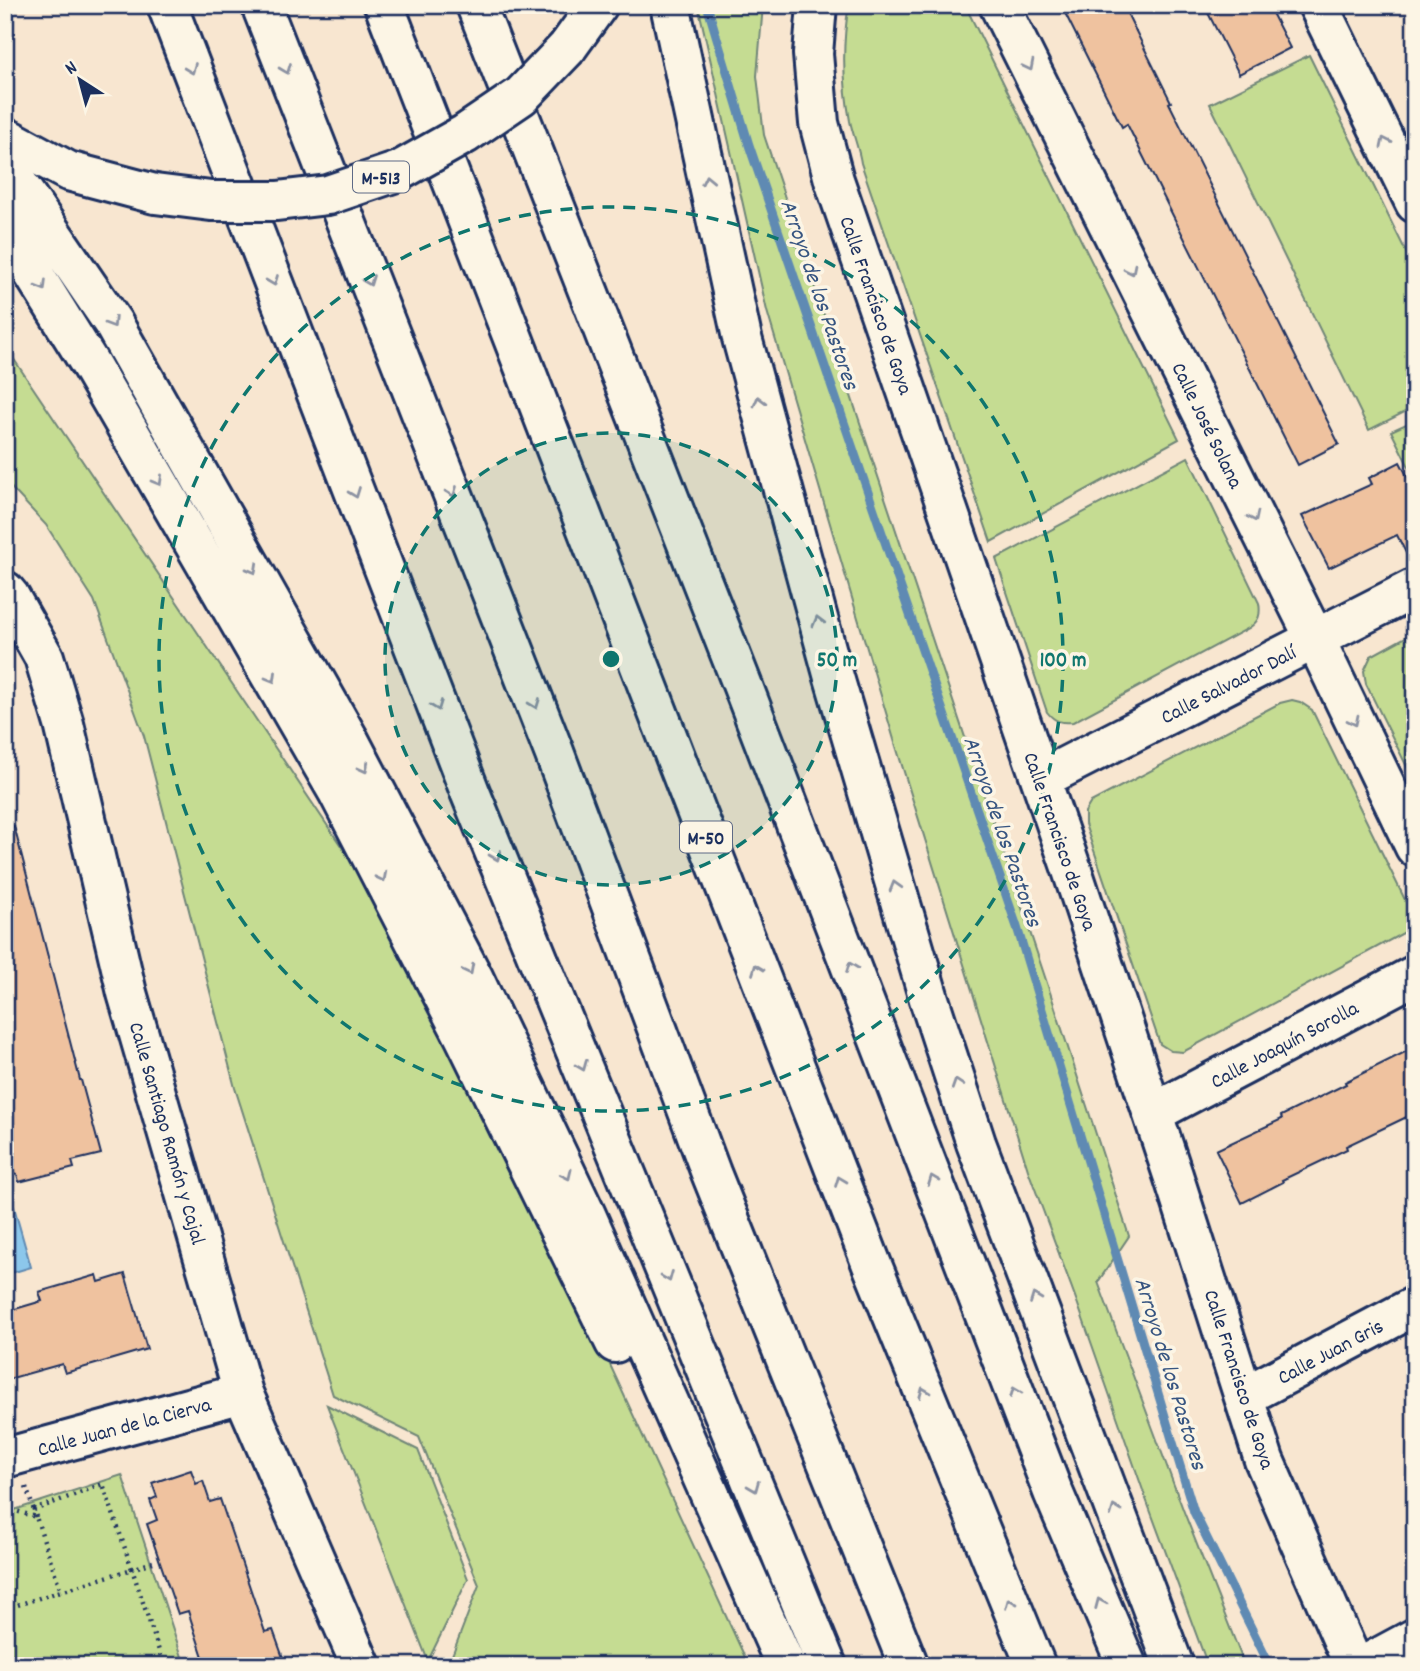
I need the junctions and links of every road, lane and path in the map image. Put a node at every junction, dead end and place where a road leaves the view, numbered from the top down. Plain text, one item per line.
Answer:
1 (167, 5) edge
2 (261, 5) edge
3 (384, 5) edge
4 (476, 5) edge
5 (598, 5) edge
6 (670, 5) edge
7 (817, 5) edge
8 (999, 5) edge
9 (1318, 5) edge
10 (5, 137) edge
11 (5, 165) edge
12 (1415, 204) edge
13 (5, 228) edge
14 (1415, 588) edge
15 (5, 591) edge
16 (1315, 639) junction
17 (1041, 779) junction
18 (1415, 846) edge
19 (1415, 975) edge
20 (1153, 1113) junction
21 (1415, 1306) edge
22 (243, 1393) junction
23 (1245, 1396) junction
24 (15, 1471) edge
25 (34, 1510) junction
26 (5, 1511) edge
27 (36, 1517) junction
28 (153, 1562) dead end
29 (132, 1569) junction
30 (61, 1591) junction
31 (5, 1609) edge
32 (1415, 1638) edge
33 (164, 1666) edge
34 (361, 1666) edge
35 (762, 1666) edge
36 (786, 1666) edge
37 (827, 1666) edge
38 (909, 1666) edge
39 (1036, 1666) edge
40 (1126, 1666) edge
41 (1174, 1666) edge
42 (1354, 1666) edge
43 (1363, 1666) edge

1 -> 37 main road
2 -> 38 main road
39 -> 3 main road, M-50
40 -> 4 main road
5 - 10 main road, M-513, bridge
41 -> 6 main road
7 - 17 main road, Calle Francisco de Goya
8 -> 16 main road, Calle José Solana
12 -> 9 main road
11 -> 36 main road
13 -> 35 main road
14 - 16 main road, Calle Salvador Dalí
15 - 22 main road, Calle Santiago Ramón y Cajal
16 - 17 main road, Calle Salvador Dalí
16 -> 18 main road, Calle José Solana
17 - 20 main road, Calle Francisco de Goya
19 - 20 main road, Calle Joaquín Sorolla
20 - 23 main road, Calle Francisco de Goya
21 - 23 main road, Calle Juan Gris
22 - 24 main road, Calle Juan de la Cierva
22 - 34 main road, Calle Santiago Ramón y Cajal
23 - 42 main road, Calle Francisco de Goya
24 - 25 path
25 - 27 path
25 - 29 path
26 - 27 path
27 - 30 path
28 - 29 path
29 - 30 path
29 - 33 path
30 - 31 path
32 - 43 main road

